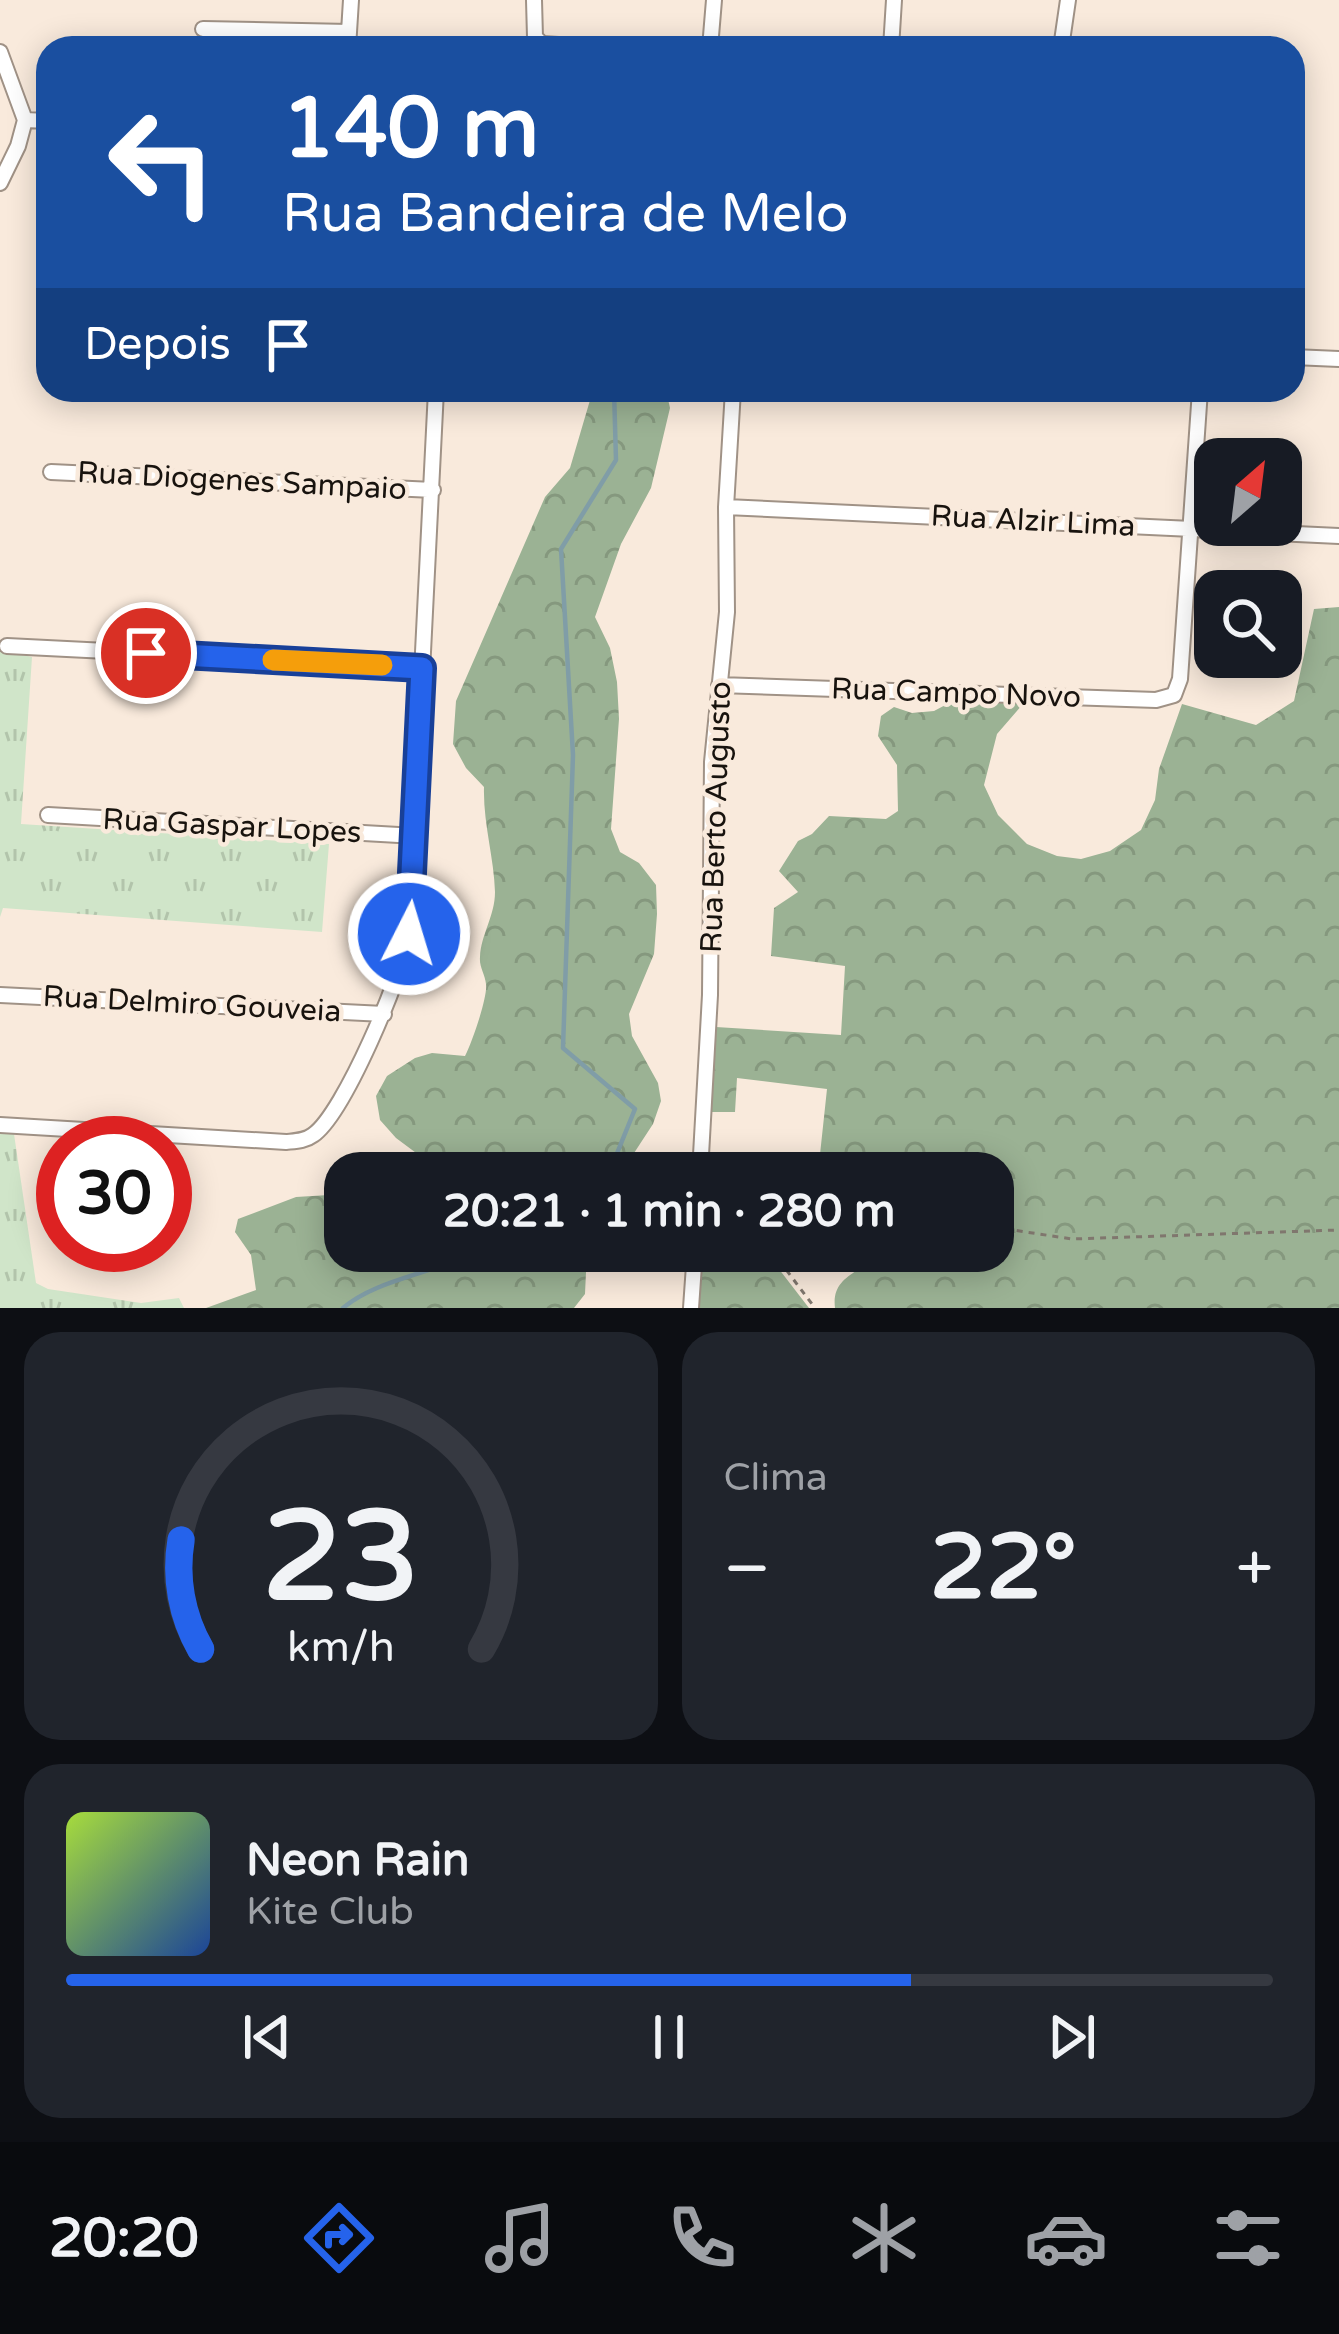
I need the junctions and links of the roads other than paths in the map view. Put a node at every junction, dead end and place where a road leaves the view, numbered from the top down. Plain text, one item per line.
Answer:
1 (351, 0) edge
2 (534, 0) edge
3 (714, 0) edge
4 (894, 0) edge
5 (1068, 0) edge
6 (203, 29) dead end
7 (295, 36) edge
8 (348, 36) edge
9 (535, 36) edge
10 (711, 36) edge
11 (891, 36) edge
12 (1063, 36) edge
13 (0, 52) edge
14 (25, 119) junction
15 (36, 120) edge
16 (0, 183) edge
17 (1305, 358) edge
18 (1339, 359) edge
19 (436, 402) edge
20 (732, 402) edge
21 (1199, 402) edge
22 (51, 472) dead end
23 (433, 490) junction
24 (726, 507) junction
25 (1192, 530) junction
26 (1339, 536) edge
27 (7, 646) dead end
28 (422, 668) junction
29 (719, 685) junction
30 (48, 815) dead end
31 (416, 836) junction
32 (0, 995) edge
33 (384, 1014) junction
34 (0, 1125) edge
35 (701, 1152) edge
36 (693, 1272) edge
37 (691, 1308) edge

1 - 8 street
2 - 9 street
3 - 10 street
4 - 11 street
5 - 12 street
6 - 7 street
13 - 14 street
14 - 15 street
14 - 16 street
17 - 18 street
19 - 23 street
20 - 24 street, Rua Berto Augusto
21 - 25 street
22 - 23 street, Rua Diogenes Sampaio
23 - 28 street
24 - 25 street, Rua Alzir Lima
24 - 29 street, Rua Berto Augusto
25 - 26 street, Rua Alzir Lima
25 - 29 street, Rua Campo Novo
27 - 28 street
28 - 31 street
29 - 35 street, Rua Berto Augusto
30 - 31 street, Rua Gaspar Lopes
31 - 33 street
32 - 33 street, Rua Delmiro Gouveia
33 - 34 street
36 - 37 street

